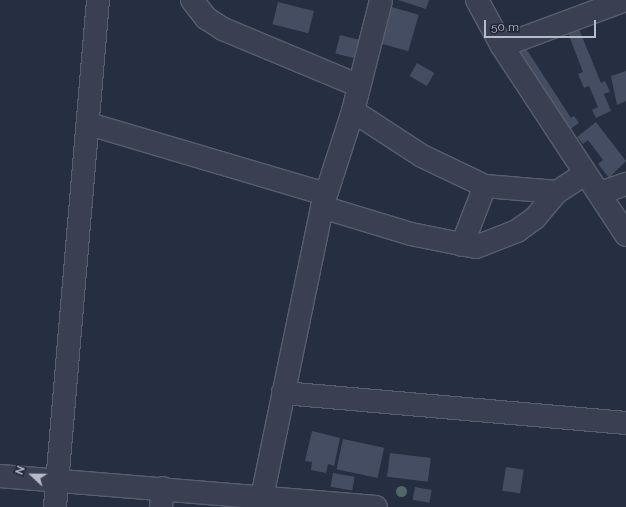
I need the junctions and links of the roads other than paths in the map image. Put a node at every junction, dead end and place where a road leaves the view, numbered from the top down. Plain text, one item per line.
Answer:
1 (98, 0) edge
2 (192, 0) edge
3 (381, 0) edge
4 (477, 0) edge
5 (626, 0) edge
6 (502, 46) junction
7 (357, 86) junction
8 (353, 111) junction
9 (89, 124) junction
10 (585, 174) junction
11 (485, 186) junction
12 (617, 190) edge
13 (557, 192) junction
14 (324, 201) junction
15 (626, 235) edge
16 (462, 245) junction
17 (283, 393) junction
18 (626, 423) edge
19 (0, 476) edge
20 (59, 480) junction
21 (162, 498) edge
22 (261, 502) edge
23 (55, 507) edge
24 (367, 507) edge

1 - 9 street
2 - 7 street
3 - 7 street
4 - 6 street
5 - 6 street
6 - 10 street
7 - 8 street
8 - 11 street
8 - 14 street
9 - 14 street
9 - 20 street
10 - 12 street
10 - 13 street
11 - 13 street
11 - 16 street
12 - 15 street
13 - 16 street
14 - 16 street
14 - 17 street
17 - 18 street
17 - 22 street
19 - 20 street
20 - 21 street
20 - 23 street
21 - 22 street
22 - 24 street

